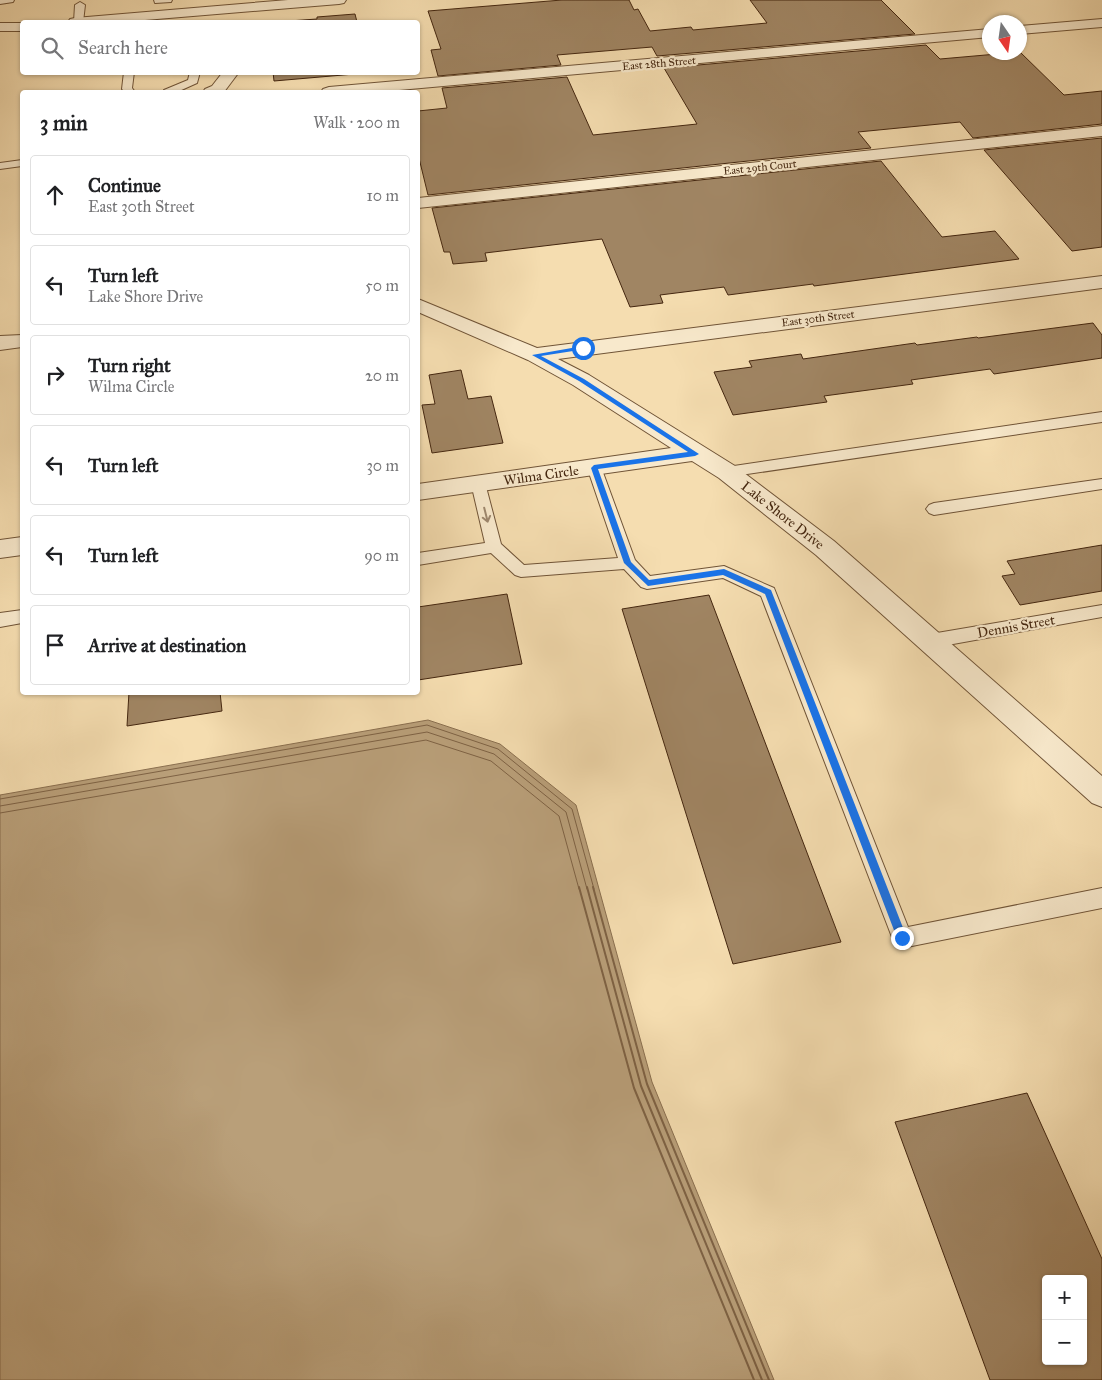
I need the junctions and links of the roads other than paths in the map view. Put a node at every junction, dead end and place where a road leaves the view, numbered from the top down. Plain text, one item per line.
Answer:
1 (10, 0) edge
2 (168, 0) edge
3 (339, 0) edge
4 (0, 1) edge
5 (158, 1) edge
6 (80, 5) dead end
7 (240, 10) edge
8 (77, 20) edge
9 (131, 20) edge
10 (1102, 23) edge
11 (0, 27) edge
12 (20, 27) edge
13 (1027, 29) edge
14 (982, 34) edge
15 (129, 75) edge
16 (194, 75) edge
17 (230, 75) edge
18 (128, 90) edge
19 (174, 90) edge
20 (221, 90) edge
21 (351, 90) edge
22 (1102, 131) edge
23 (20, 163) edge
24 (0, 166) edge
25 (420, 203) edge
26 (1102, 282) edge
27 (420, 307) edge
28 (20, 340) edge
29 (0, 343) edge
30 (535, 355) junction
31 (1102, 417) edge
32 (695, 454) junction
33 (594, 468) junction
34 (728, 472) junction
35 (478, 484) junction
36 (1102, 484) edge
37 (420, 492) edge
38 (934, 510) dead end
39 (20, 546) edge
40 (494, 547) junction
41 (0, 549) edge
42 (420, 559) edge
43 (628, 563) junction
44 (1102, 611) edge
45 (20, 617) edge
46 (0, 620) edge
47 (931, 642) junction
48 (1102, 794) edge
49 (1102, 898) edge

1 - 4 lane
2 - 5 lane
3 - 7 street
6 - 8 lane
7 - 9 street
10 - 13 street
11 - 12 street
14 - 21 street, East 28th Street
15 - 18 lane
16 - 19 lane
17 - 20 street
22 - 25 street, East 29th Court
23 - 24 lane
26 - 30 street, East 30th Street
27 - 30 street, Lake Shore Drive
28 - 29 street
30 - 32 street, Lake Shore Drive
31 - 34 lane
32 - 33 street, Wilma Circle
32 - 34 street, Lake Shore Drive
33 - 35 street, Wilma Circle
33 - 43 lane
34 - 47 street, Lake Shore Drive
35 - 37 street, Wilma Circle
35 -> 40 lane
36 - 38 lane
39 - 41 street
40 - 42 lane
40 - 43 lane
43 - 49 lane
44 - 47 lane, Dennis Street
45 - 46 lane
47 - 48 street, Lake Shore Drive

